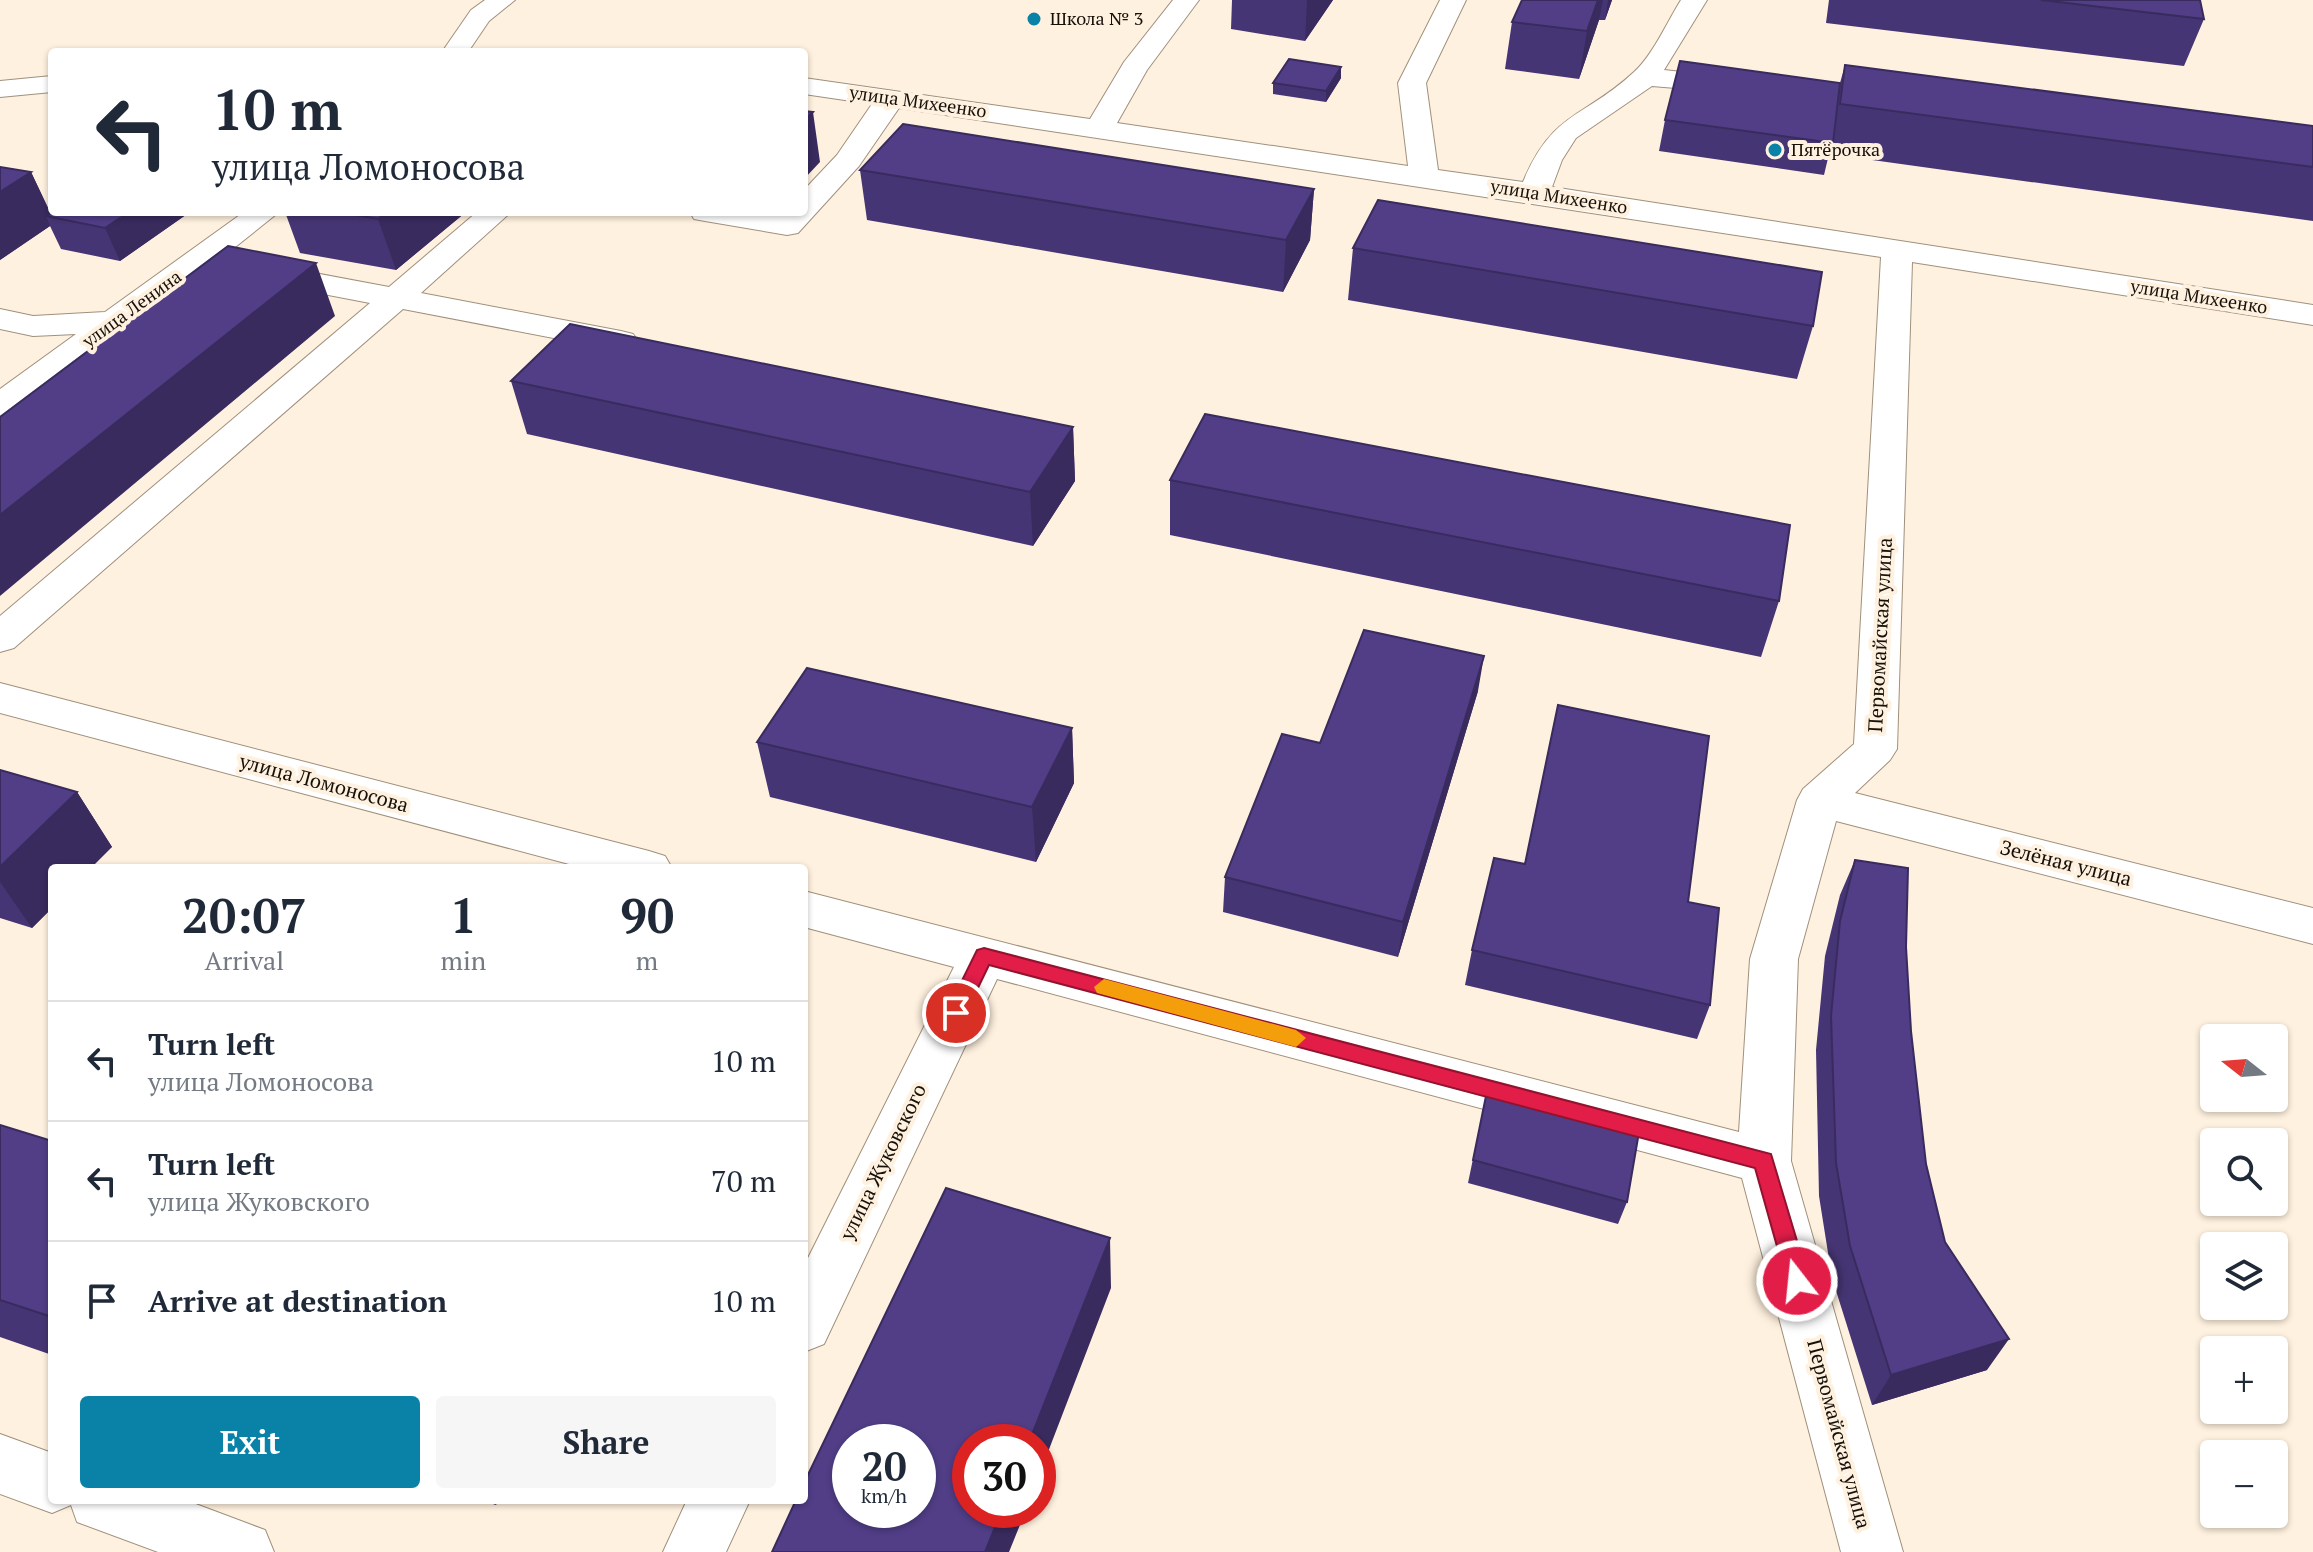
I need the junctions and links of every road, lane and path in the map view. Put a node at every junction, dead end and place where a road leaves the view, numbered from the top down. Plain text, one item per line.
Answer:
1 (502, 0) edge
2 (1186, 0) edge
3 (1453, 0) edge
4 (1694, 0) edge
5 (458, 48) edge
6 (1646, 77) junction
7 (48, 84) edge
8 (808, 87) edge
9 (1760, 88) edge
10 (0, 89) edge
11 (893, 98) junction
12 (1099, 129) junction
13 (1423, 176) junction
14 (1534, 193) junction
15 (808, 204) edge
16 (259, 216) edge
17 (491, 216) edge
18 (728, 216) edge
19 (796, 216) edge
20 (1897, 249) junction
21 (199, 261) junction
22 (393, 298) junction
23 (2313, 315) edge
24 (0, 319) edge
25 (114, 322) junction
26 (657, 348) edge
27 (0, 405) edge
28 (0, 638) edge
29 (0, 698) edge
30 (1819, 800) junction
31 (634, 864) edge
32 (808, 910) edge
33 (2313, 926) edge
34 (984, 956) junction
35 (1764, 1161) junction
36 (808, 1317) edge
37 (0, 1464) edge
38 (48, 1482) edge
39 (110, 1504) edge
40 (717, 1504) edge
41 (243, 1552) edge
42 (694, 1552) edge
43 (1872, 1552) edge

1 - 5 street
2 - 12 street
3 - 13 street
4 - 6 street
6 - 9 street
6 - 14 street
7 - 10 street
8 - 11 street, улица Михеенко
11 - 12 street, улица Михеенко
11 - 15 street
12 - 13 street, улица Михеенко
13 - 14 street, улица Михеенко
14 - 20 street, улица Михеенко
16 - 21 street, улица Ленина
17 - 22 street
18 - 19 street
20 - 23 street, улица Михеенко
20 - 30 street, Первомайская улица
21 - 22 street
21 - 25 street, улица Ленина
22 - 26 street
22 - 28 street
24 - 25 street
25 - 27 street, улица Ленина
29 - 31 street, улица Ломоносова
30 - 33 street, Зелёная улица
30 - 35 street, Первомайская улица
32 - 34 street
34 - 35 street
34 - 36 street, улица Жуковского
35 - 43 street, Первомайская улица
37 - 38 street
39 - 41 street
40 - 42 street

